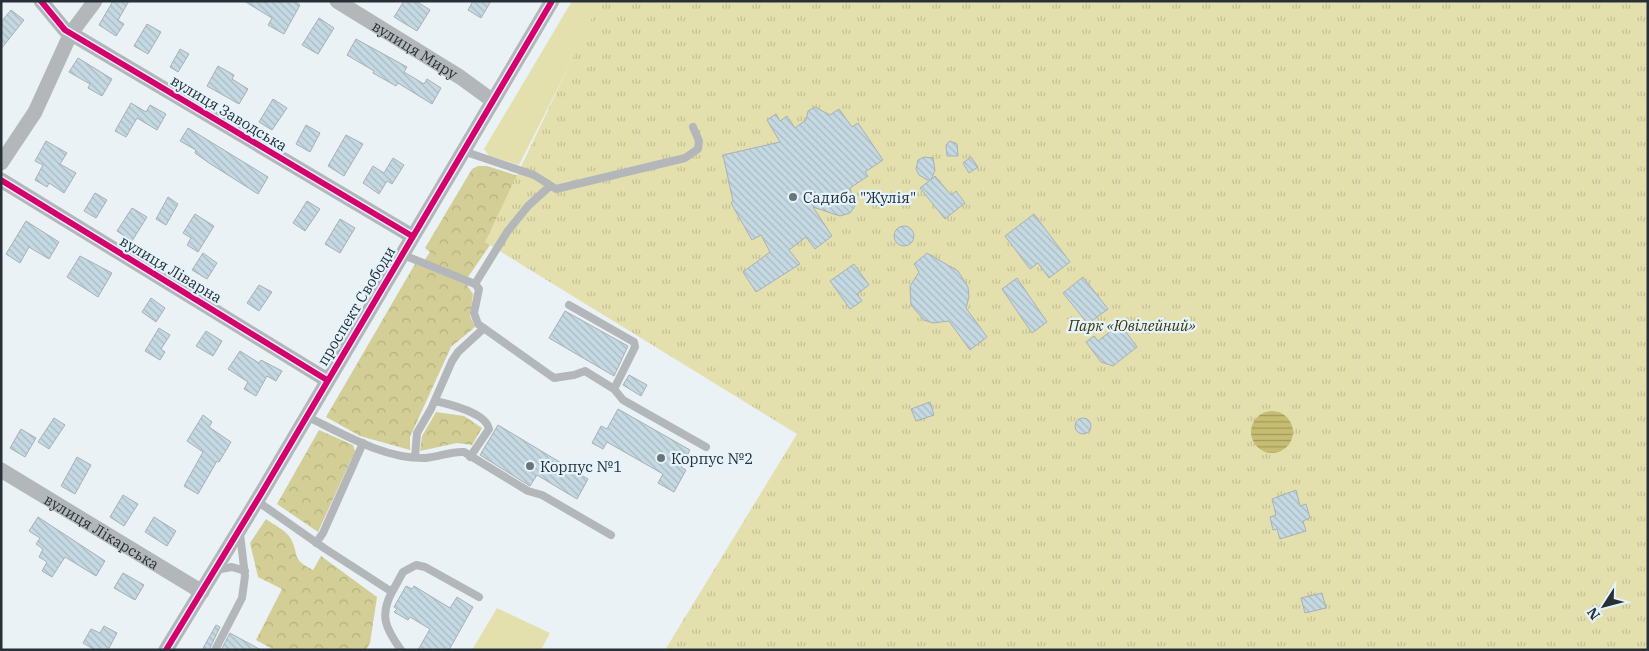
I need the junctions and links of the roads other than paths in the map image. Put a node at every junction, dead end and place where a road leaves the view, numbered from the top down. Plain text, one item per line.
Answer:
1 (41, 1) edge
2 (95, 1) edge
3 (337, 1) edge
4 (552, 1) edge
5 (71, 33) junction
6 (493, 101) junction
7 (693, 127) dead end
8 (464, 150) junction
9 (1, 163) edge
10 (1, 180) edge
11 (550, 186) junction
12 (412, 236) junction
13 (402, 254) junction
14 (475, 284) junction
15 (569, 305) dead end
16 (483, 329) junction
17 (327, 380) junction
18 (614, 388) junction
19 (435, 401) junction
20 (306, 416) junction
21 (363, 443) junction
22 (706, 447) dead end
23 (415, 457) junction
24 (470, 457) junction
25 (1, 470) edge
26 (257, 501) junction
27 (241, 527) junction
28 (611, 535) dead end
29 (316, 543) junction
30 (215, 570) junction
31 (245, 571) junction
32 (202, 592) junction
33 (392, 592) junction
34 (479, 597) dead end
35 (167, 649) edge
36 (216, 650) edge
37 (401, 650) edge

1 - 5 street, вулиця Заводська
2 - 5 street
3 - 6 street, вулиця Миру
4 - 6 street, проспект Свободи
5 - 9 street
5 - 12 street, вулиця Заводська
6 - 8 street, проспект Свободи
7 - 11 lane
8 - 11 lane
8 - 12 street, проспект Свободи
10 - 17 street, вулиця Ліварна
11 - 14 lane
12 - 13 street, проспект Свободи
13 - 14 lane
13 - 17 street, проспект Свободи
14 - 16 lane
15 - 18 lane
16 - 18 lane
16 - 19 lane
17 - 20 street, проспект Свободи
18 - 22 lane
19 - 23 lane
19 - 24 lane
20 - 21 lane
20 - 26 street, проспект Свободи
21 - 23 lane
21 - 29 lane
23 - 24 lane
24 - 28 lane
25 - 32 street, вулиця Лікарська
26 - 27 street, проспект Свободи
26 - 29 lane
27 - 30 street, проспект Свободи
27 - 31 lane
29 - 33 lane
30 - 31 lane
30 - 32 street, проспект Свободи
31 - 36 lane
32 - 35 street, проспект Свободи
33 - 34 lane
33 - 37 lane

